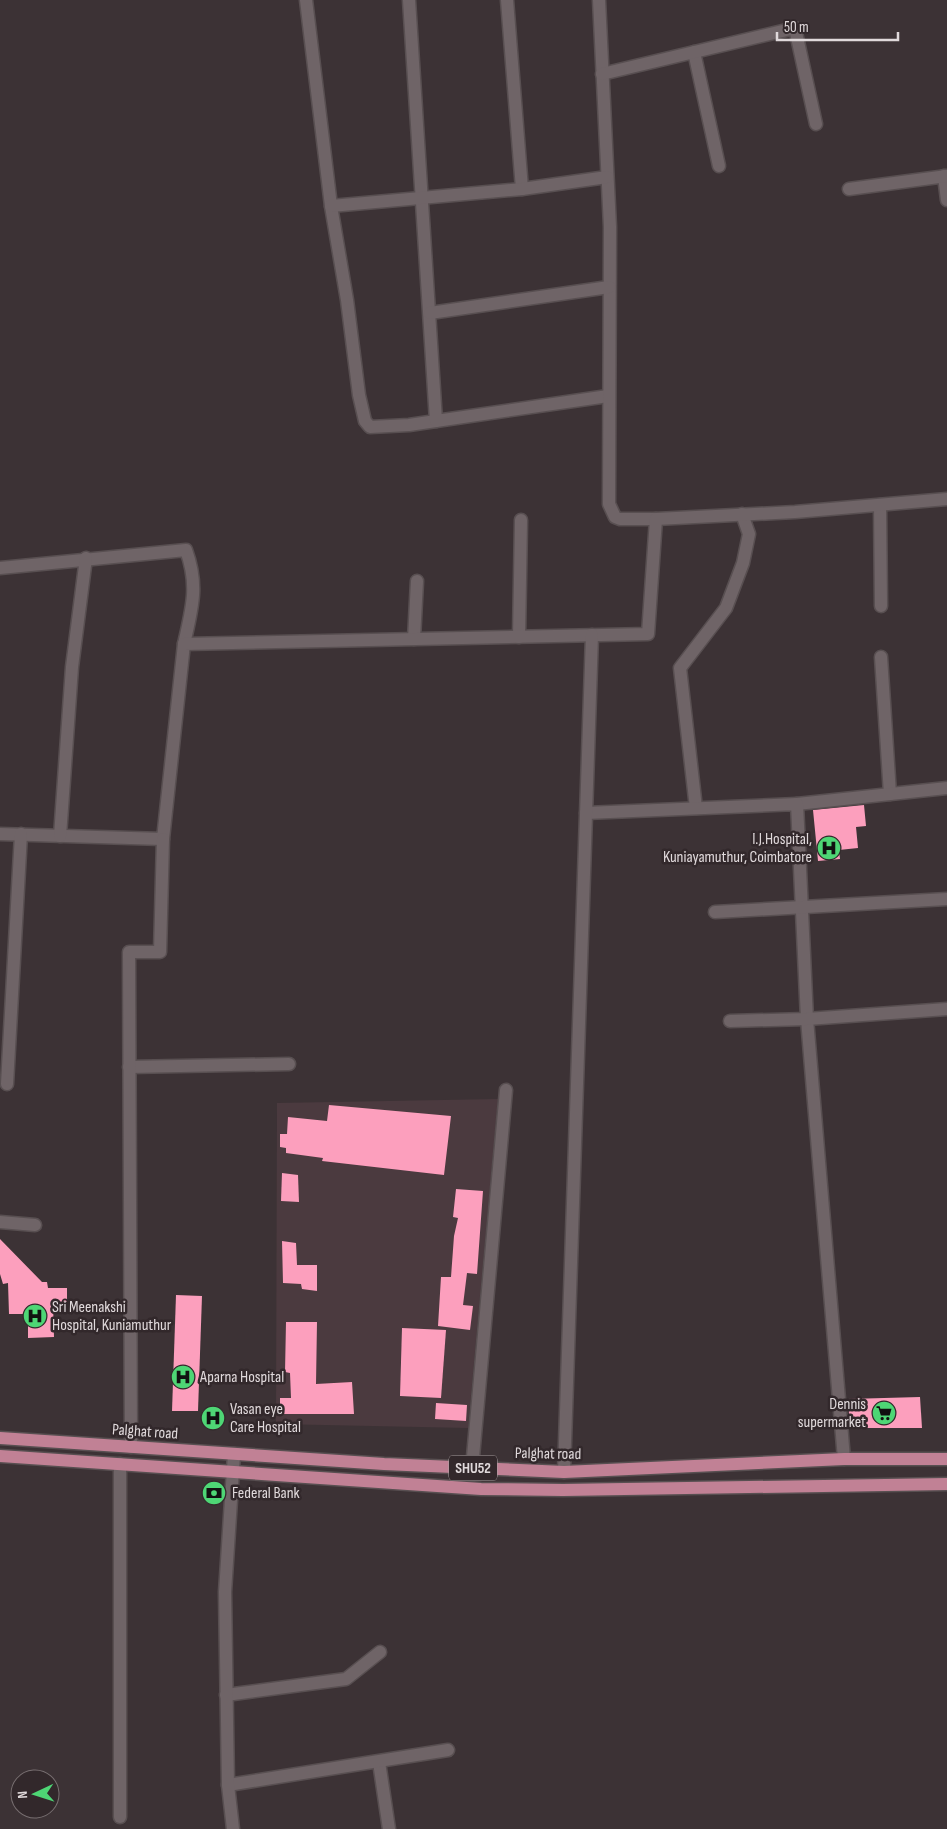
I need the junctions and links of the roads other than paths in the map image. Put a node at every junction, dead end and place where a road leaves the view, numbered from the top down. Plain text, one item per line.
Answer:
1 (306, 0) edge
2 (409, 0) edge
3 (507, 0) edge
4 (599, 0) edge
5 (694, 52) junction
6 (602, 74) junction
7 (816, 124) dead end
8 (719, 166) dead end
9 (946, 176) edge
10 (607, 177) junction
11 (522, 189) junction
12 (849, 189) dead end
13 (423, 198) junction
14 (947, 200) edge
15 (331, 206) junction
16 (609, 287) junction
17 (430, 314) junction
18 (608, 396) junction
19 (436, 421) junction
20 (947, 499) edge
21 (880, 504) junction
22 (742, 514) junction
23 (656, 519) junction
24 (521, 520) dead end
25 (86, 558) junction
26 (0, 568) edge
27 (417, 581) dead end
28 (881, 606) dead end
29 (592, 635) junction
30 (519, 636) junction
31 (414, 638) junction
32 (184, 644) junction
33 (882, 657) dead end
34 (947, 788) edge
35 (890, 794) junction
36 (797, 804) junction
37 (696, 808) junction
38 (586, 813) junction
39 (0, 834) edge
40 (21, 834) junction
41 (60, 836) junction
42 (163, 840) junction
43 (947, 899) edge
44 (802, 907) junction
45 (715, 912) dead end
46 (947, 1009) edge
47 (807, 1019) junction
48 (730, 1020) dead end
49 (289, 1064) dead end
50 (129, 1067) junction
51 (7, 1084) dead end
52 (506, 1090) dead end
53 (0, 1222) edge
54 (35, 1225) dead end
55 (0, 1438) edge
56 (131, 1447) junction
57 (234, 1454) junction
58 (0, 1456) edge
59 (947, 1459) edge
60 (844, 1460) junction
61 (120, 1464) junction
62 (472, 1468) junction
63 (233, 1472) junction
64 (564, 1472) junction
65 (947, 1484) edge
66 (380, 1652) dead end
67 (226, 1694) junction
68 (448, 1750) dead end
69 (379, 1762) junction
70 (228, 1786) junction
71 (120, 1817) dead end
72 (233, 1829) edge
73 (389, 1829) edge

1 - 15 street
2 - 13 street
3 - 11 street
4 - 6 street
5 - 6 street
5 - 7 street
5 - 8 street
6 - 10 street
9 - 12 street
9 - 14 street
10 - 11 street
10 - 16 street
11 - 13 street
13 - 15 street
13 - 17 street
15 - 19 street
16 - 17 street
16 - 18 street
17 - 19 street
18 - 19 street
18 - 23 street
20 - 21 street
21 - 22 street
21 - 28 street
22 - 23 street
22 - 37 street
23 - 29 street
24 - 30 street
25 - 26 street
25 - 32 street
25 - 41 street
27 - 31 street
29 - 30 street
29 - 38 street
30 - 31 street
31 - 32 street
32 - 42 street
33 - 35 street
34 - 35 street
35 - 36 street
36 - 37 street
36 - 44 street
37 - 38 street
38 - 64 street
39 - 40 street
40 - 41 street
40 - 51 street
41 - 42 street
42 - 50 street
43 - 44 street
44 - 45 street
44 - 47 street
46 - 47 street
47 - 48 street
47 - 60 street
49 - 50 street
50 - 56 street
52 - 62 street
53 - 54 street
55 - 56 main road, Palghat road / SHU52
56 - 57 main road, Palghat road / SHU52
57 - 62 main road, Palghat road / SHU52
57 - 63 street
58 - 61 main road, Palghat road / SHU52
59 - 60 main road, Palghat road / SHU52
60 - 64 main road, Palghat road / SHU52
61 - 63 main road, Palghat road / SHU52
61 - 71 street
62 - 64 main road, Palghat road / SHU52
63 - 65 main road, Palghat road / SHU52
63 - 67 street
66 - 67 street
67 - 70 street
68 - 69 street
69 - 70 street
69 - 73 street
70 - 72 street

